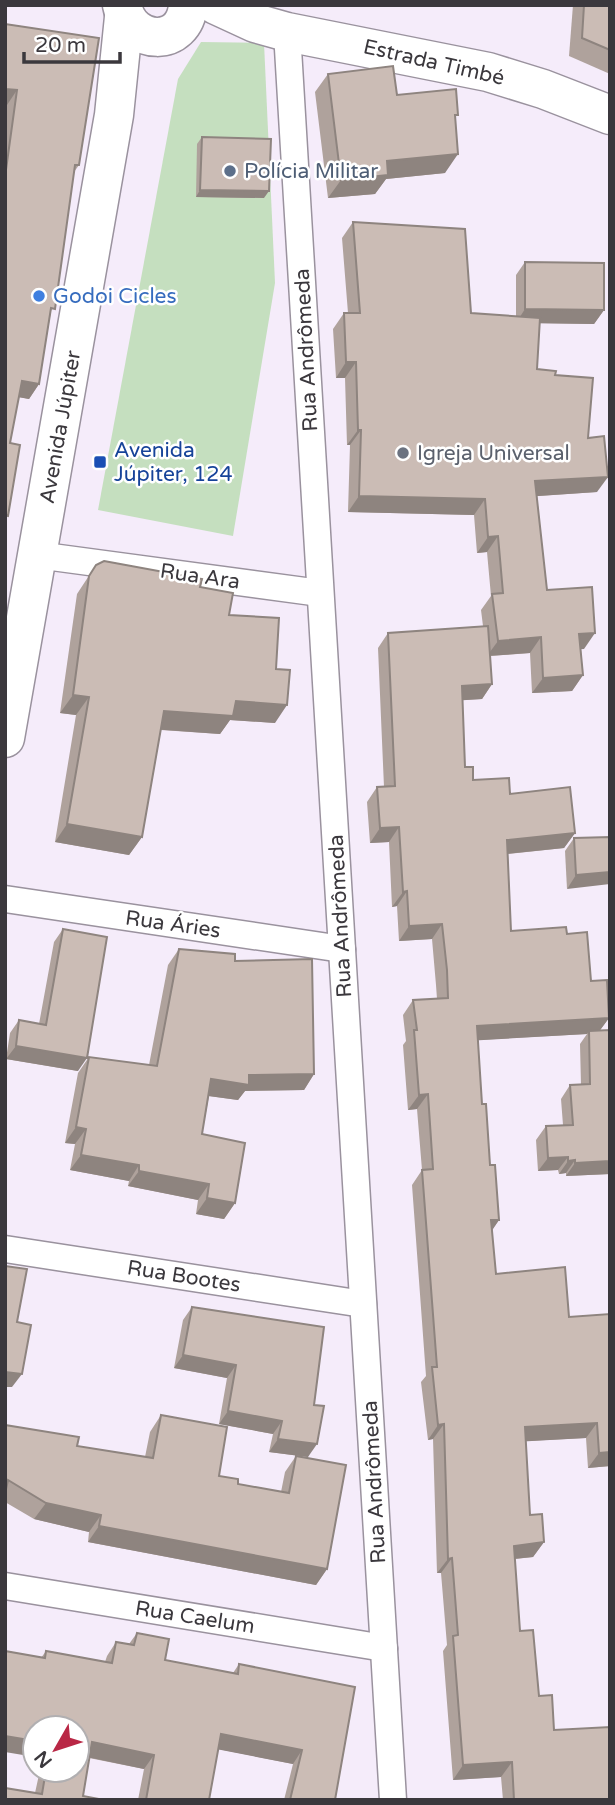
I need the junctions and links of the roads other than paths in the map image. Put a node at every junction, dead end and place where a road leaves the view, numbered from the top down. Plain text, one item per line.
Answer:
1 (123, 11) edge
2 (189, 17) edge
3 (271, 27) junction
4 (114, 116) junction
5 (610, 116) edge
6 (37, 555) junction
7 (320, 593) junction
8 (5, 738) edge
9 (5, 899) edge
10 (342, 949) junction
11 (5, 1249) edge
12 (363, 1304) junction
13 (5, 1586) edge
14 (384, 1648) junction
15 (393, 1800) edge

1 - 2 main road, Estrada Timbé
1 - 4 main road, Avenida Júpiter
2 - 3 main road, Estrada Timbé
2 - 4 main road, Avenida Júpiter
3 - 5 main road, Estrada Timbé
3 - 7 street, Rua Andrômeda
4 - 6 main road, Avenida Júpiter
6 - 7 street, Rua Ara
6 - 8 main road, Avenida Júpiter
7 - 10 street, Rua Andrômeda
9 - 10 street, Rua Áries
10 - 12 street, Rua Andrômeda
11 - 12 street, Rua Bootes
12 - 14 street, Rua Andrômeda
13 - 14 street, Rua Caelum
14 - 15 street, Rua Andrômeda

